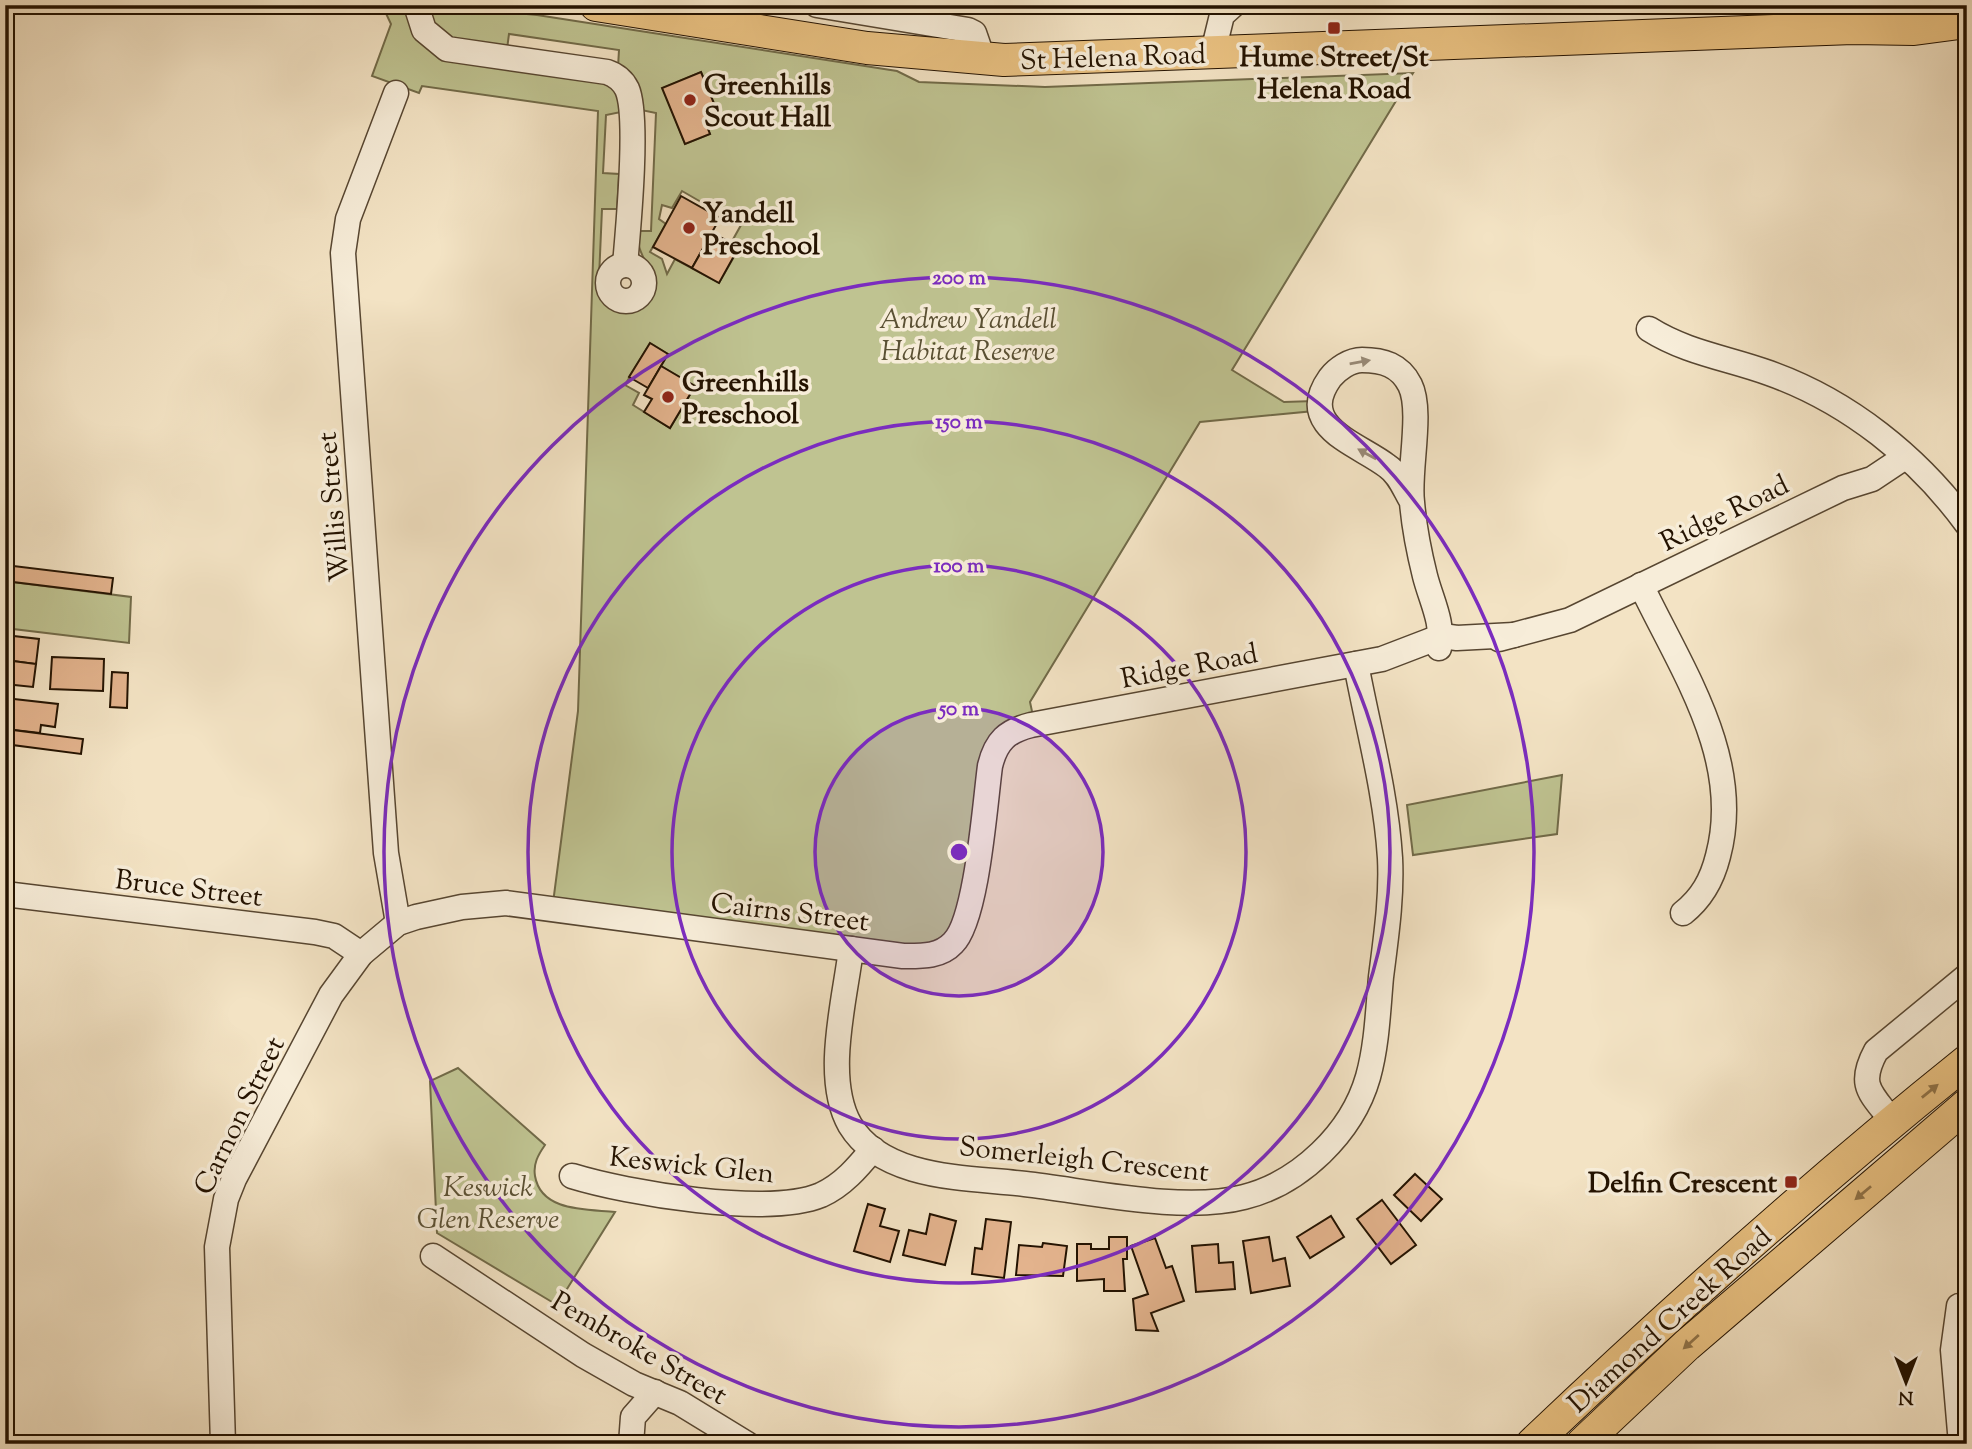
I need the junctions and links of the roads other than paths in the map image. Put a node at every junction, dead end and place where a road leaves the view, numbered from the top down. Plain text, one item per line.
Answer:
1 (596, 5) edge
2 (817, 5) edge
3 (1233, 5) edge
4 (418, 6) edge
5 (1967, 22) edge
6 (1914, 29) junction
7 (1967, 44) edge
8 (1213, 52) junction
9 (983, 59) junction
10 (396, 93) dead end
11 (625, 265) dead end
12 (1649, 329) dead end
13 (1899, 451) junction
14 (1411, 500) junction
15 (1967, 524) edge
16 (1641, 585) junction
17 (1437, 641) junction
18 (1356, 664) junction
19 (1008, 733) joint
20 (5, 894) edge
21 (1683, 913) dead end
22 (398, 923) junction
23 (851, 949) junction
24 (361, 954) junction
25 (1967, 976) edge
26 (1967, 1061) edge
27 (1967, 1105) edge
28 (1892, 1121) junction
29 (873, 1149) junction
30 (1915, 1149) junction
31 (572, 1176) dead end
32 (433, 1255) dead end
33 (1959, 1306) dead end
34 (655, 1392) junction
35 (223, 1444) edge
36 (631, 1444) edge
37 (747, 1444) edge
38 (1532, 1444) edge
39 (1582, 1444) edge
40 (1961, 1444) edge

1 - 9 main road, St Helena Road
2 - 9 street, St Helena Road
3 - 8 street
4 - 11 street
5 - 6 main road, St Helena Road
6 - 7 main road, St Helena Road
6 - 8 main road, St Helena Road
8 - 9 main road, St Helena Road
10 - 22 street, Willis Street
12 - 13 street
13 - 15 street
13 - 16 street, Ridge Road
14 -> 14 street
14 - 17 street
16 - 17 street, Ridge Road
16 - 21 street
17 - 18 street, Ridge Road
18 - 19 street, Ridge Road
18 - 29 street, Somerleigh Crescent
19 - 23 street, Cairns Street
20 - 24 street, Bruce Street
22 - 23 street, Cairns Street
22 - 24 street
23 - 29 street, Somerleigh Crescent
24 - 35 street, Carnon Street
25 - 28 street
28 -> 26 main road, Diamond Creek Road
27 - 30 main road, Diamond Creek Road
28 - 30 main road
28 - 38 main road, Diamond Creek Road
29 - 31 street, Keswick Glen
30 -> 39 main road, Diamond Creek Road
32 - 34 street, Pembroke Street
33 - 40 street
34 - 36 street
34 - 37 street, Pembroke Street

